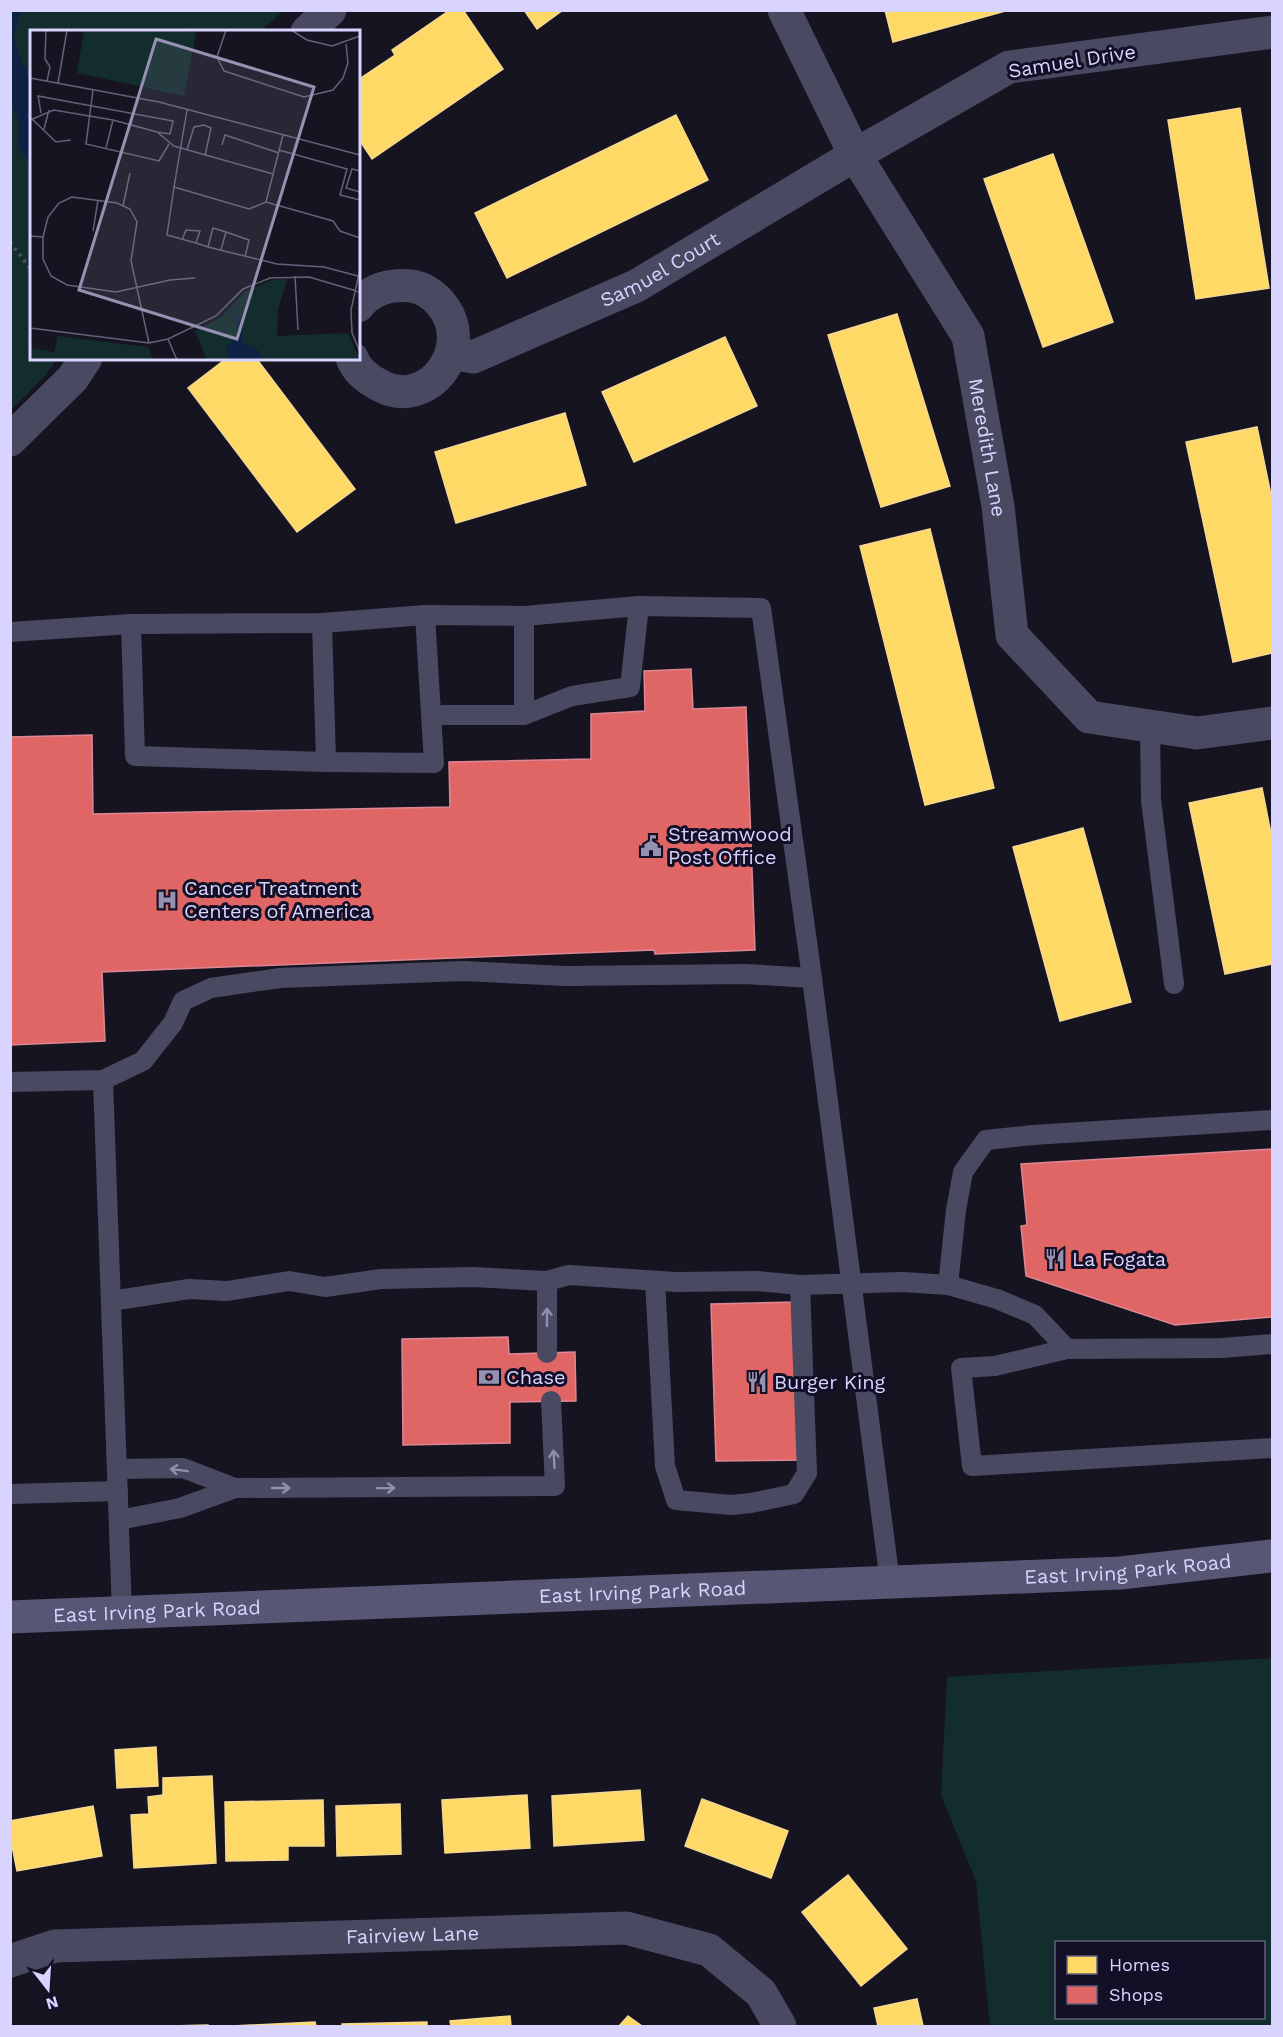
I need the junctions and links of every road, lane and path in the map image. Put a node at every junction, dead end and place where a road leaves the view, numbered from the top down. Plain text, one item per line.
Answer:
1 (330, 10) edge
2 (784, 10) edge
3 (309, 30) edge
4 (1272, 32) edge
5 (855, 155) junction
6 (10, 242) edge
7 (30, 268) edge
8 (360, 304) edge
9 (452, 353) junction
10 (85, 360) edge
11 (353, 360) edge
12 (10, 440) edge
13 (639, 606) junction
14 (425, 615) junction
15 (524, 616) junction
16 (322, 623) junction
17 (131, 624) junction
18 (10, 632) edge
19 (432, 715) junction
20 (524, 715) junction
21 (1272, 723) edge
22 (1150, 726) junction
23 (326, 762) junction
24 (812, 978) junction
25 (1174, 984) dead end
26 (103, 1080) junction
27 (10, 1082) edge
28 (1272, 1120) edge
29 (547, 1281) junction
30 (655, 1281) junction
31 (852, 1284) junction
32 (948, 1285) junction
33 (800, 1286) junction
34 (111, 1301) junction
35 (1272, 1344) edge
36 (1067, 1349) junction
37 (547, 1353) dead end
38 (551, 1401) dead end
39 (1272, 1448) edge
40 (117, 1469) junction
41 (235, 1488) junction
42 (118, 1491) junction
43 (10, 1494) edge
44 (119, 1520) junction
45 (1272, 1556) edge
46 (890, 1582) junction
47 (122, 1613) junction
48 (10, 1617) edge
49 (10, 1961) edge
50 (780, 2026) edge

1 - 3 street
2 - 5 street, Meredith Lane
4 - 5 street, Samuel Drive
5 - 9 street, Samuel Court
5 - 22 street, Meredith Lane
6 - 7 path
8 - 9 street
9 - 11 street
10 - 12 street
13 - 15 lane
13 - 20 lane
13 - 24 lane
14 - 15 lane
14 - 16 lane
14 - 19 lane
15 - 20 lane
16 - 17 lane
16 - 23 lane
17 - 18 lane
17 - 23 lane
19 - 20 lane
19 - 23 lane
21 - 22 street, Meredith Lane
22 - 25 lane
24 - 26 lane
24 - 31 lane
26 - 27 lane
26 - 34 lane
28 - 32 lane
29 - 30 lane
29 - 34 lane
37 -> 29 lane
30 - 33 lane
30 - 33 lane
31 - 32 lane
31 - 33 lane
31 - 46 lane
32 - 36 lane
34 - 40 lane
35 - 36 lane
36 - 39 lane
41 -> 38 lane
41 -> 40 lane
40 - 42 lane
41 - 44 lane
42 - 43 lane
42 - 44 lane
44 - 47 lane
45 - 46 main road, East Irving Park Road
46 - 47 main road, East Irving Park Road
47 - 48 main road, East Irving Park Road
49 - 50 street, Fairview Lane

